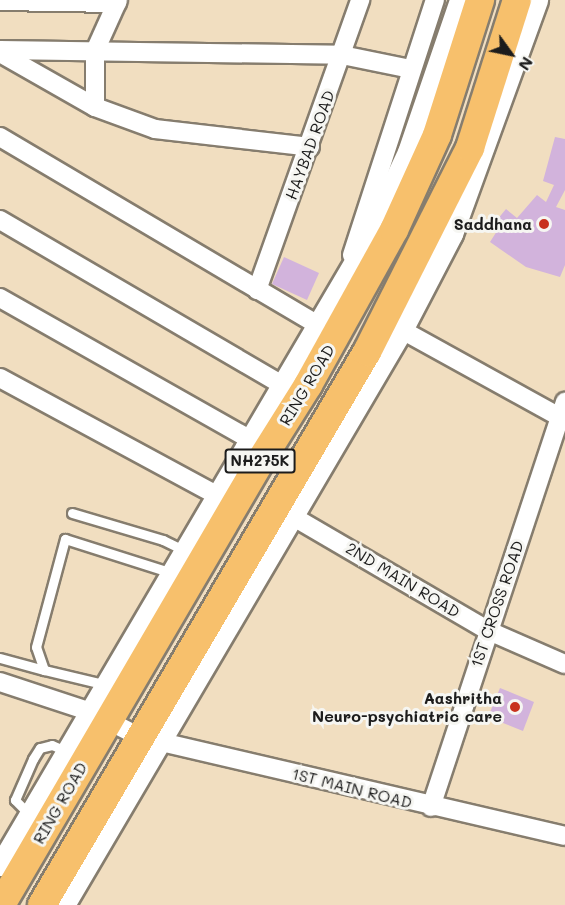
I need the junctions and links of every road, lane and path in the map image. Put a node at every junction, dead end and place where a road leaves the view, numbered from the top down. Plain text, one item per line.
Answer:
1 (360, 0) edge
2 (435, 0) edge
3 (460, 0) edge
4 (480, 0) edge
5 (517, 0) edge
6 (537, 0) edge
7 (0, 1) edge
8 (67, 1) edge
9 (117, 2) edge
10 (0, 51) edge
11 (94, 51) junction
12 (342, 56) junction
13 (411, 69) junction
14 (95, 106) junction
15 (0, 137) edge
16 (310, 147) junction
17 (0, 220) edge
18 (342, 286) junction
19 (257, 290) junction
20 (0, 298) edge
21 (319, 326) junction
22 (402, 330) junction
23 (0, 378) edge
24 (284, 386) junction
25 (563, 413) edge
26 (249, 438) junction
27 (218, 496) junction
28 (284, 511) junction
29 (72, 513) dead end
30 (186, 551) junction
31 (173, 573) junction
32 (488, 630) junction
33 (0, 658) edge
34 (565, 664) edge
35 (44, 670) junction
36 (0, 682) edge
37 (107, 685) junction
38 (99, 717) junction
39 (151, 740) junction
40 (430, 807) junction
41 (565, 836) edge
42 (0, 865) edge
43 (1, 905) edge
44 (42, 905) edge
45 (64, 905) edge

1 - 12 street, HAYBAD ROAD
2 - 13 street
3 - 18 street
4 - 38 highway, RING ROAD / NH275K
5 - 28 highway, NH275K
6 - 22 street
7 - 8 street
8 - 9 street
9 - 11 street
10 - 11 street
10 - 14 street
11 - 12 street
11 - 14 street
12 - 13 street
12 - 16 street, HAYBAD ROAD
13 - 18 street
14 - 16 street
15 - 19 street
16 - 19 street, HAYBAD ROAD
17 - 24 street
18 - 21 street
19 - 21 street
20 - 26 street
21 - 24 street
22 - 25 street
22 - 28 street
23 - 27 street
24 - 26 street
25 - 32 street, 1ST CROSS ROAD
26 - 27 street
27 - 30 street
28 - 32 street, 2ND MAIN ROAD
28 - 39 highway, NH275K
29 - 30 lane
30 - 31 street
31 - 35 lane
31 - 37 street
32 - 34 street, 2ND MAIN ROAD
32 - 40 street, 1ST CROSS ROAD
33 - 35 lane
35 - 37 lane
36 - 38 street, 1ST MAIN ROAD
37 - 38 street
38 - 39 street, 1ST MAIN ROAD
38 - 42 street
38 - 43 highway, RING ROAD / NH275K
39 - 40 street, 1ST MAIN ROAD
39 - 44 highway, NH275K
39 - 45 street
40 - 41 street, 1ST MAIN ROAD

